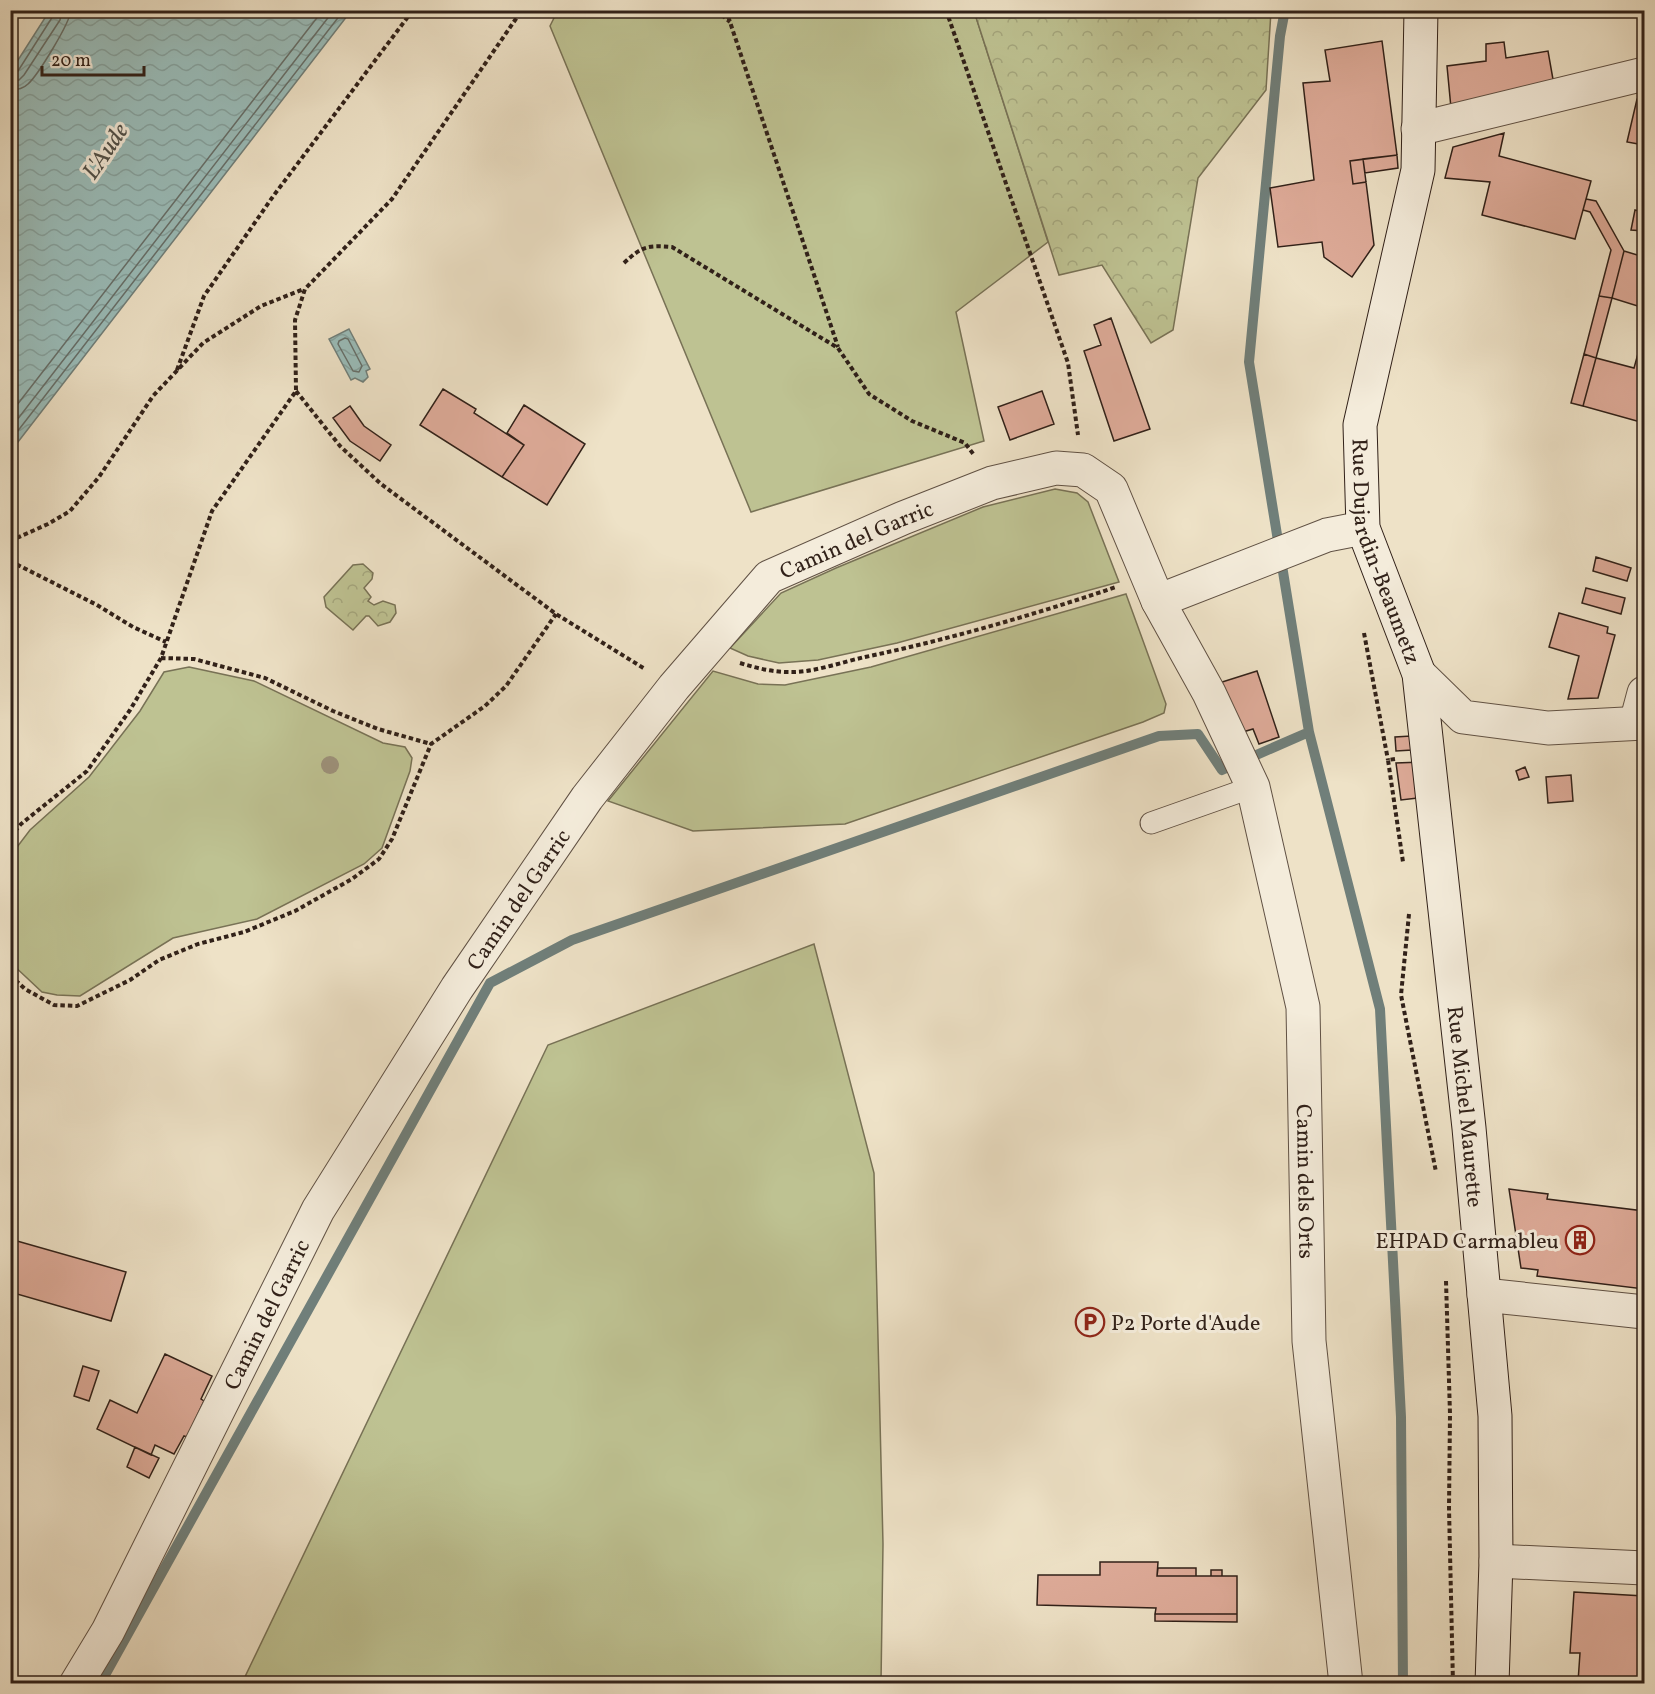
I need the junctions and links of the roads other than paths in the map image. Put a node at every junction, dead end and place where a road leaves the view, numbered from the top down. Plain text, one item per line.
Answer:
1 (1421, 10) edge
2 (1644, 74) edge
3 (1418, 129) junction
4 (1363, 528) junction
5 (1153, 589) junction
6 (1419, 674) junction
7 (1642, 713) edge
8 (1253, 785) junction
9 (1151, 823) dead end
10 (1484, 1295) junction
11 (1644, 1312) edge
12 (1497, 1561) junction
13 (1644, 1568) edge
14 (76, 1683) edge
15 (1346, 1683) edge
16 (1492, 1683) edge

1 - 3 street, Rue Dujardin-Beaumetz
2 - 3 street
3 - 4 street, Rue Dujardin-Beaumetz
4 - 5 street
4 - 6 street, Rue Dujardin-Beaumetz
5 - 8 street, Camin dels Orts
5 - 14 street, Camin del Garric
6 - 7 street, Rue Dujardin-Beaumetz
6 - 10 street, Rue Michel Maurette
8 - 9 lane
8 - 15 street, Camin dels Orts
10 - 11 street
10 - 12 street, Rue Michel Maurette
12 - 13 street
12 - 16 street, Rue Michel Maurette

